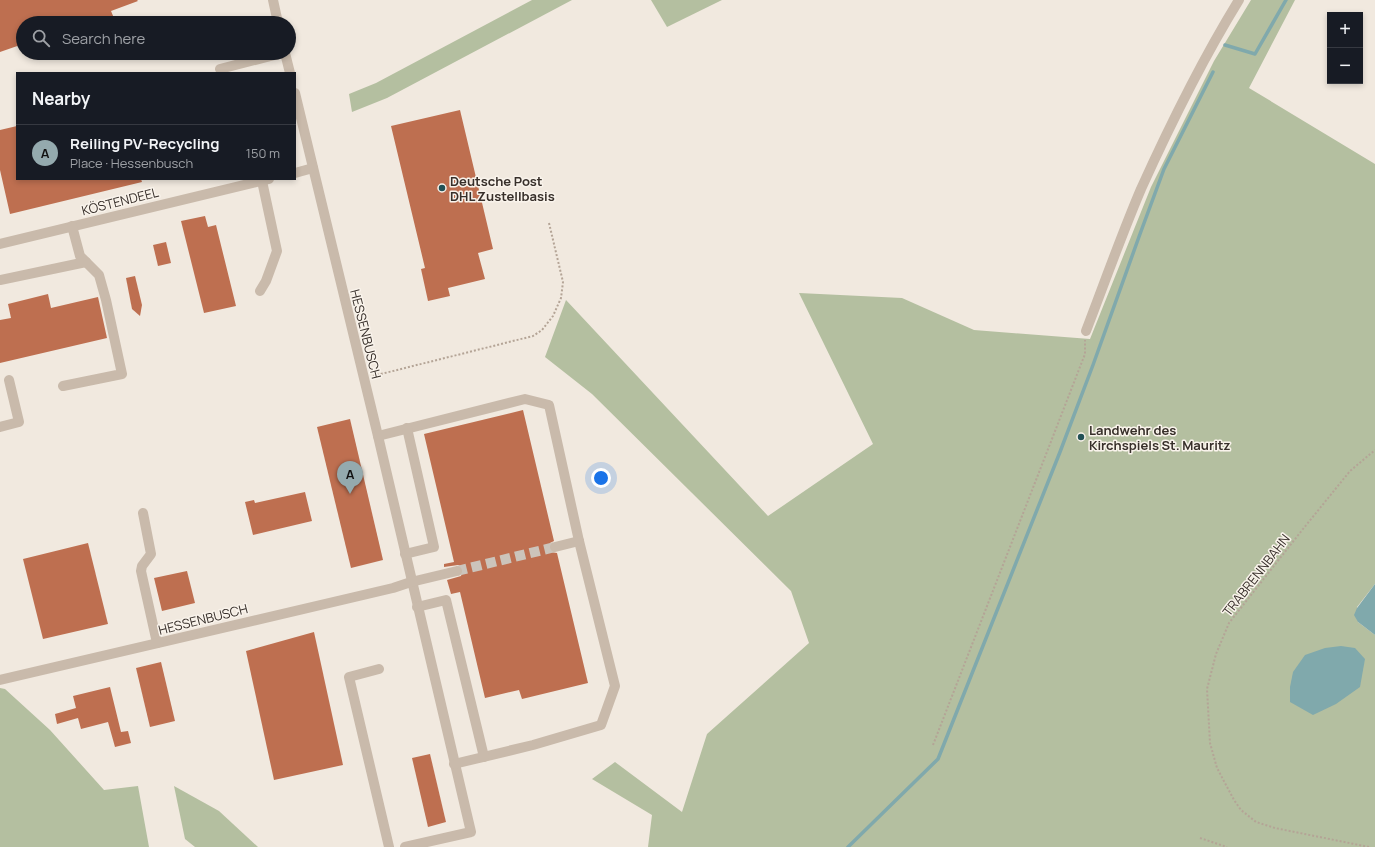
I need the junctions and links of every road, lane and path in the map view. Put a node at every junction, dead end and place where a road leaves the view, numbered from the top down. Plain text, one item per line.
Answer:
1 (273, 0) edge
2 (1239, 0) edge
3 (276, 16) edge
4 (253, 60) edge
5 (287, 60) edge
6 (220, 68) dead end
7 (290, 72) edge
8 (296, 97) edge
9 (313, 168) junction
10 (296, 173) edge
11 (266, 180) edge
12 (549, 223) dead end
13 (72, 226) junction
14 (0, 244) edge
15 (86, 262) junction
16 (0, 280) edge
17 (260, 291) dead end
18 (1086, 331) joint
19 (364, 378) junction
20 (9, 380) dead end
21 (63, 386) dead end
22 (0, 427) edge
23 (407, 428) junction
24 (378, 436) junction
25 (1375, 450) edge
26 (143, 513) dead end
27 (579, 541) junction
28 (555, 547) tunnel mouth
29 (405, 554) junction
30 (457, 571) tunnel mouth
31 (411, 582) junction
32 (417, 607) junction
33 (157, 643) junction
34 (379, 669) dead end
35 (0, 680) edge
36 (933, 745) dead end
37 (484, 757) junction
38 (454, 764) junction
39 (1200, 838) dead end
40 (390, 847) edge
41 (405, 847) edge
42 (1227, 847) edge
43 (1369, 847) edge

1 - 3 street
2 - 18 street
4 - 6 street
5 - 7 street
8 - 9 street, HESSENBUSCH
9 - 10 street
9 - 19 street, HESSENBUSCH
11 - 13 street, KÖSTENDEEL
11 - 17 street
12 - 19 path
13 - 14 street, KÖSTENDEEL
13 - 15 street
15 - 16 street
15 - 21 street
18 - 36 path
19 - 24 street, HESSENBUSCH
20 - 22 street
23 - 24 street
23 - 27 street
23 - 29 street
24 - 29 street, HESSENBUSCH
25 - 43 path, TRABRENNBAHN
26 - 33 street
27 - 28 street
27 - 37 street
29 - 31 street, HESSENBUSCH
30 - 31 street
31 - 32 street, HESSENBUSCH
31 - 33 street, HESSENBUSCH
32 - 37 street
32 - 38 street, HESSENBUSCH
33 - 35 street, HESSENBUSCH
34 - 40 street
37 - 38 street
38 - 41 street, HESSENBUSCH
39 - 42 path

